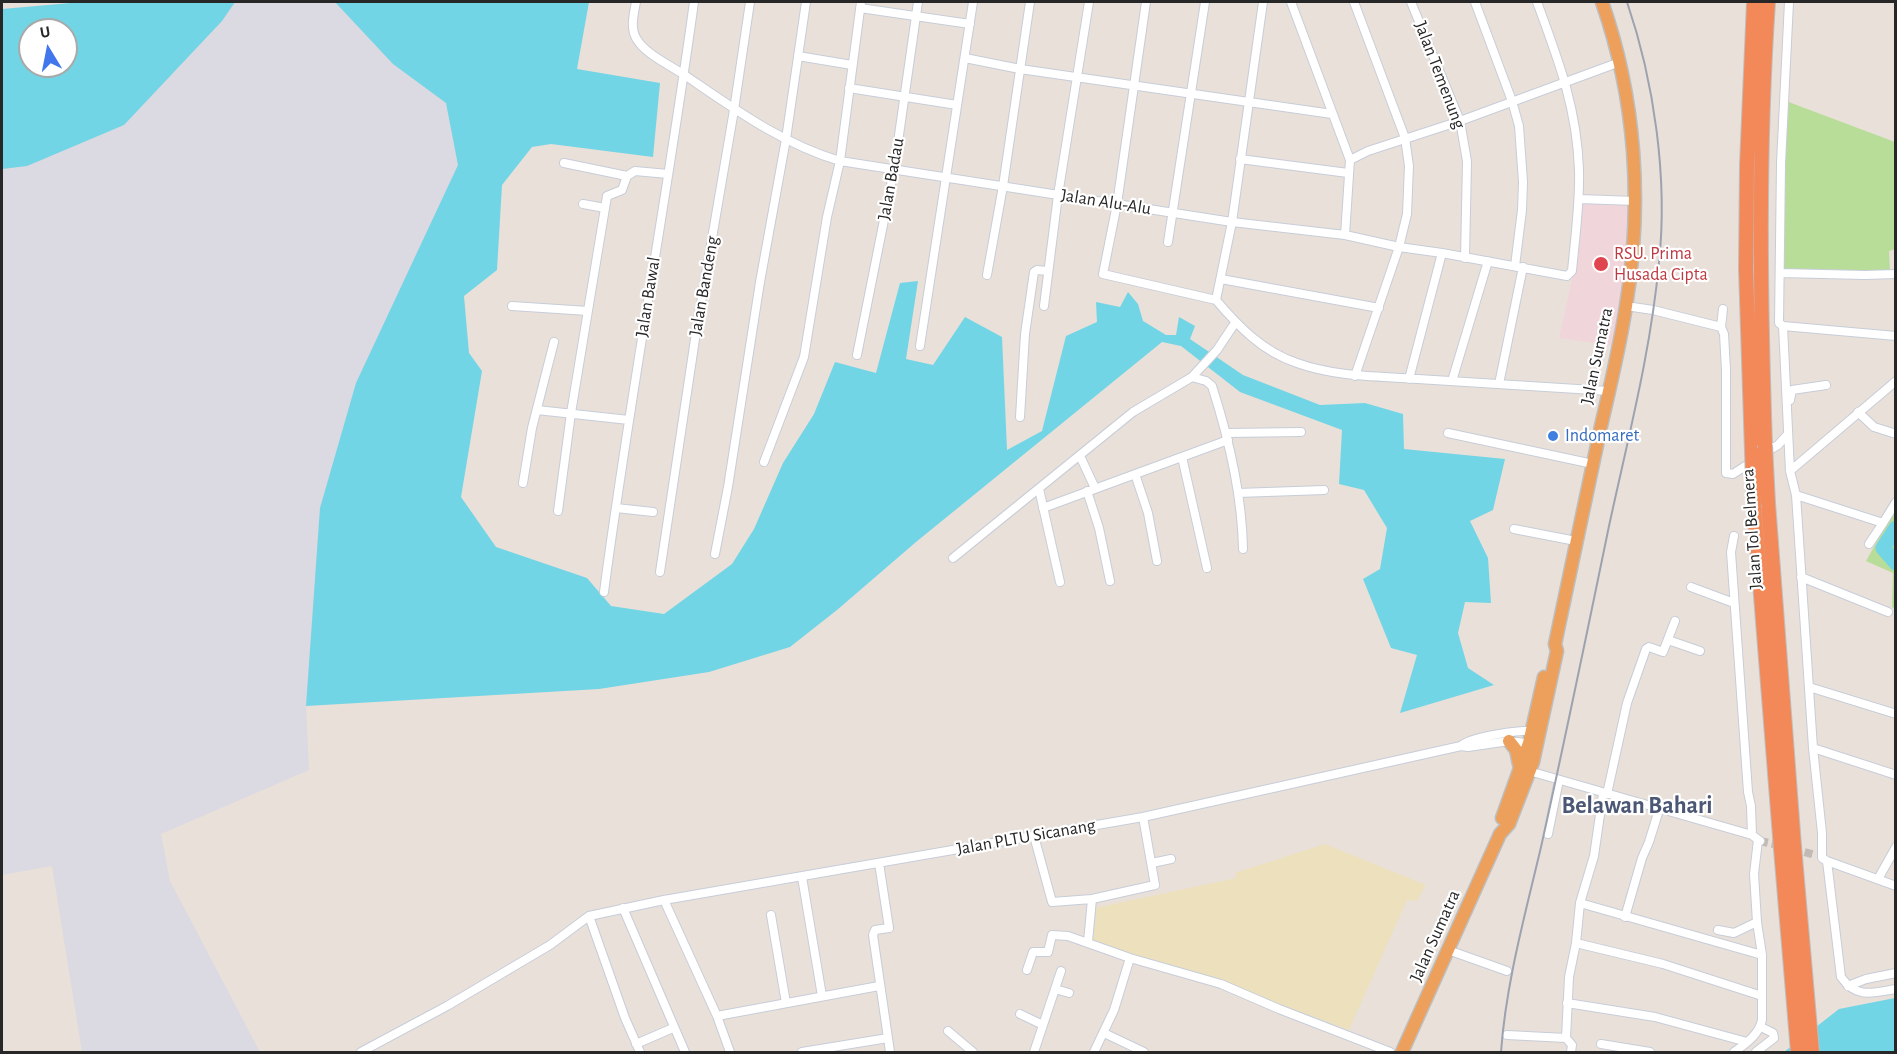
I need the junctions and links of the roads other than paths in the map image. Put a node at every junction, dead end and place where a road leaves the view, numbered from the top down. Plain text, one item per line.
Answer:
1 (636, 2) edge
2 (694, 2) edge
3 (750, 2) edge
4 (806, 2) edge
5 (918, 2) edge
6 (973, 2) edge
7 (1030, 2) edge
8 (1089, 2) edge
9 (1146, 2) edge
10 (1205, 2) edge
11 (1263, 2) edge
12 (1291, 2) edge
13 (1354, 2) edge
14 (1411, 2) edge
15 (1475, 2) edge
16 (1537, 2) edge
17 (1602, 2) edge
18 (1754, 2) edge
19 (1768, 2) edge
20 (1789, 2) edge
21 (861, 5) edge
22 (916, 16) junction
23 (970, 24) junction
24 (798, 56) junction
25 (965, 58) junction
26 (1620, 62) junction
27 (852, 65) junction
28 (1020, 69) junction
29 (684, 75) junction
30 (1076, 77) junction
31 (1566, 81) junction
32 (1134, 84) junction
33 (849, 88) junction
34 (1191, 94) junction
35 (904, 97) junction
36 (1512, 101) junction
37 (1249, 102) junction
38 (957, 105) junction
39 (734, 110) junction
40 (1332, 114) junction
41 (1460, 121) junction
42 (1405, 138) junction
43 (786, 139) junction
44 (1240, 159) junction
45 (1350, 160) junction
46 (840, 161) junction
47 (564, 163) dead end
48 (894, 170) junction
49 (1348, 173) junction
50 (668, 174) junction
51 (627, 176) junction
52 (947, 178) junction
53 (1003, 186) junction
54 (1058, 195) junction
55 (1579, 199) junction
56 (1636, 201) junction
57 (583, 204) dead end
58 (1117, 204) junction
59 (605, 208) junction
60 (1173, 213) junction
61 (1232, 222) junction
62 (1345, 235) junction
63 (1168, 242) dead end
64 (1399, 247) junction
65 (1442, 253) junction
66 (1465, 258) junction
67 (1488, 261) junction
68 (1519, 267) junction
69 (1048, 272) junction
70 (1780, 273) junction
71 (1896, 274) edge
72 (987, 275) dead end
73 (1221, 279) junction
74 (1216, 300) junction
75 (512, 306) dead end
76 (1044, 306) dead end
77 (1626, 306) junction
78 (1379, 308) junction
79 (1723, 309) dead end
80 (588, 311) junction
81 (1235, 322) junction
82 (1783, 326) junction
83 (1721, 327) junction
84 (1896, 336) edge
85 (554, 342) dead end
86 (920, 346) dead end
87 (857, 355) dead end
88 (1196, 374) junction
89 (1355, 376) junction
90 (1409, 379) junction
91 (1452, 381) junction
92 (1896, 381) edge
93 (1499, 384) junction
94 (1826, 385) dead end
95 (1609, 390) junction
96 (1786, 402) junction
97 (537, 410) junction
98 (1858, 412) junction
99 (571, 413) junction
100 (1020, 417) dead end
101 (629, 420) junction
102 (1301, 432) dead end
103 (1448, 434) dead end
104 (1896, 434) edge
105 (1788, 435) junction
106 (1227, 437) junction
107 (1080, 456) junction
108 (1182, 457) junction
109 (764, 462) dead end
110 (1593, 464) junction
111 (1790, 469) junction
112 (1135, 474) junction
113 (523, 483) dead end
114 (1039, 489) junction
115 (1091, 489) junction
116 (1324, 490) dead end
117 (1238, 493) junction
118 (1796, 495) junction
119 (1896, 502) edge
120 (1761, 505) junction
121 (616, 508) junction
122 (1043, 508) junction
123 (558, 511) dead end
124 (653, 512) dead end
125 (1883, 523) junction
126 (1514, 529) dead end
127 (1734, 536) dead end
128 (1576, 541) junction
129 (1869, 544) dead end
130 (1243, 549) dead end
131 (715, 554) dead end
132 (953, 558) dead end
133 (1157, 561) dead end
134 (1207, 568) dead end
135 (660, 572) dead end
136 (1801, 578) junction
137 (1110, 581) dead end
138 (1060, 582) dead end
139 (1691, 587) dead end
140 (604, 592) dead end
141 (1734, 603) junction
142 (1888, 612) dead end
143 (1675, 621) dead end
144 (1668, 640) junction
145 (1700, 651) dead end
146 (1809, 687) junction
147 (1896, 714) edge
148 (1535, 738) junction
149 (1509, 741) junction
150 (1461, 746) junction
151 (1813, 748) junction
152 (1525, 771) junction
153 (1896, 775) edge
154 (1559, 780) junction
155 (1605, 794) junction
156 (1659, 810) junction
157 (1143, 817) junction
158 (1548, 834) dead end
159 (1034, 836) junction
160 (1756, 839) junction
161 (1896, 847) edge
162 (1822, 858) junction
163 (1171, 860) dead end
164 (879, 863) junction
165 (1152, 863) junction
166 (802, 877) junction
167 (1878, 879) junction
168 (1896, 886) edge
169 (1092, 899) junction
170 (664, 900) junction
171 (1580, 903) junction
172 (623, 908) junction
173 (771, 915) dead end
174 (589, 916) junction
175 (1625, 917) junction
176 (1757, 922) junction
177 (1718, 930) dead end
178 (1088, 942) junction
179 (1576, 943) junction
180 (1448, 950) junction
181 (1762, 955) junction
182 (1130, 960) junction
183 (1028, 970) dead end
184 (1061, 971) dead end
185 (1507, 971) dead end
186 (1896, 973) edge
187 (879, 986) junction
188 (1848, 986) junction
189 (1055, 989) junction
190 (1896, 990) edge
191 (1068, 993) dead end
192 (822, 996) junction
193 (1762, 996) junction
194 (786, 1003) junction
195 (1567, 1003) junction
196 (1020, 1014) dead end
197 (717, 1016) junction
198 (1043, 1025) junction
199 (1761, 1027) junction
200 (673, 1028) junction
201 (948, 1031) dead end
202 (1104, 1034) junction
203 (1507, 1035) dead end
204 (888, 1038) junction
205 (1566, 1038) junction
206 (1747, 1042) junction
207 (636, 1044) junction
208 (1601, 1044) dead end
209 (685, 1052) edge
210 (361, 1053) edge
211 (640, 1053) edge
212 (730, 1053) edge
213 (802, 1053) edge
214 (890, 1053) edge
215 (973, 1053) edge
216 (1034, 1053) edge
217 (1094, 1053) edge
218 (1144, 1053) edge
219 (1390, 1053) edge
220 (1402, 1053) edge
221 (1571, 1053) edge
222 (1650, 1053) edge
223 (1734, 1053) edge
224 (1756, 1053) edge
225 (1798, 1053) edge
226 (1812, 1053) edge

1 - 29 street, Jalan Alu-Alu
2 - 29 street, Jalan Bawal
3 - 39 street, Jalan Bandeng
4 - 24 street
5 - 22 street, Jalan Badau
6 - 23 street
7 - 28 street
8 - 30 street
9 - 32 street
10 - 34 street
11 - 37 street
12 - 40 street
13 - 42 street
14 - 41 street, Jalan Temenung
15 - 36 street
16 - 31 street
17 - 26 highway, Jalan Sumatra
18 - 120 highway, Jalan Tol Belmera, bridge
19 - 120 highway, Jalan Tol Belmera, bridge
20 - 70 street
21 - 22 street
21 - 27 street
22 - 23 street
22 - 35 street, Jalan Badau
23 - 25 street
24 - 27 street
24 - 43 street
25 - 28 street
25 - 38 street
26 - 31 street
26 - 56 highway, Jalan Sumatra
27 - 33 street
28 - 30 street
28 - 53 street
29 - 39 street, Jalan Alu-Alu
29 - 50 street, Jalan Bawal
30 - 32 street
30 - 54 street
31 - 36 street
31 - 55 street
32 - 34 street
32 - 58 street
33 - 35 street
33 - 46 street
34 - 37 street
34 - 60 street
35 - 38 street
35 - 48 street, Jalan Badau
36 - 41 street
36 - 68 street
37 - 40 street
37 - 44 street
38 - 52 street
39 - 43 street, Jalan Alu-Alu
39 - 135 street, Jalan Bandeng
40 - 45 street
41 - 42 street
41 - 66 street, Jalan Temenung
42 - 45 street
42 - 64 street
43 - 46 street, Jalan Alu-Alu
43 - 131 street
44 - 49 street
44 - 61 street
45 - 49 street
46 - 48 street, Jalan Alu-Alu
46 - 109 street
47 - 51 street
48 - 52 street, Jalan Alu-Alu
48 - 87 street, Jalan Badau
49 - 62 street
50 - 51 street
50 - 101 street, Jalan Bawal
51 - 59 street
52 - 53 street, Jalan Alu-Alu
52 - 86 street
53 - 54 street, Jalan Alu-Alu
53 - 72 street
54 - 58 street, Jalan Alu-Alu
54 - 69 street
55 - 56 street
55 - 68 street, Jalan Alu-Alu
56 - 77 highway, Jalan Sumatra
57 - 59 street
58 - 60 street, Jalan Alu-Alu
58 - 74 street
59 - 80 street
60 - 61 street, Jalan Alu-Alu
60 - 63 street
61 - 62 street, Jalan Alu-Alu
61 - 73 street
62 - 64 street, Jalan Alu-Alu
64 - 65 street, Jalan Alu-Alu
64 - 78 street
65 - 66 street, Jalan Alu-Alu
65 - 90 street
66 - 67 street, Jalan Alu-Alu
67 - 68 street, Jalan Alu-Alu
67 - 91 street
68 - 93 street
69 - 76 street
69 - 100 street
70 - 71 street
70 - 82 street
73 - 74 street
73 - 78 street
74 - 81 street
75 - 80 street
77 - 83 street
77 - 95 highway, Jalan Sumatra
78 - 89 street
79 - 83 street
80 - 99 street
81 - 88 street
81 - 89 street
82 - 84 street
82 - 96 street
83 - 105 street
85 - 97 street
88 - 106 street
88 - 107 street
89 - 90 street
90 - 91 street
91 - 93 street
92 - 98 street
93 - 95 street
94 - 96 street
95 - 110 highway, Jalan Sumatra
96 - 105 street
97 - 99 street
97 - 113 street
98 - 104 street
98 - 111 street
99 - 101 street
99 - 123 street
101 - 121 street, Jalan Bawal
102 - 106 street
103 - 110 street
105 - 111 street
106 - 108 street
106 - 117 street
107 - 114 street
107 - 115 street
108 - 112 street
108 - 134 street
110 - 128 highway, Jalan Sumatra
111 - 118 street
112 - 115 street
112 - 133 street
114 - 122 street
114 - 132 street
115 - 122 street
115 - 137 street
116 - 117 street
117 - 130 street
118 - 125 street
118 - 136 street
119 - 125 street
120 - 225 highway, Jalan Tol Belmera
120 - 226 highway, Jalan Tol Belmera
121 - 124 street
121 - 140 street, Jalan Bawal
122 - 138 street
125 - 129 street
126 - 128 street
127 - 141 street
128 - 148 highway, Jalan Sumatra
136 - 142 street
136 - 146 street
139 - 141 street
141 - 160 street
143 - 144 street
144 - 145 street
144 - 155 street
146 - 147 street
146 - 151 street
148 - 149 street, Jalan PLTU Sicanang
148 - 150 street, Jalan PLTU Sicanang
148 - 152 highway, Jalan Sumatra
149 - 150 street, Jalan PLTU Sicanang
149 - 152 highway
150 - 157 street, Jalan PLTU Sicanang
151 - 153 street
151 - 162 street
152 - 154 street
152 - 180 highway, Jalan Sumatra
154 - 155 street
154 - 158 street
155 - 156 street
155 - 171 street
156 - 160 street
156 - 175 street
157 - 159 street, Jalan PLTU Sicanang
157 - 165 street
159 - 164 street, Jalan PLTU Sicanang
159 - 169 street
160 - 176 street
161 - 167 street
162 - 167 street
162 - 188 street
163 - 165 street
164 - 166 street, Jalan PLTU Sicanang
164 - 187 street
165 - 169 street
166 - 170 street, Jalan PLTU Sicanang
166 - 192 street
167 - 168 street
169 - 178 street
170 - 172 street, Jalan PLTU Sicanang
170 - 197 street
171 - 175 street
171 - 179 street
172 - 174 street, Jalan PLTU Sicanang
172 - 200 street
173 - 194 street
174 - 207 street
174 - 210 street
175 - 181 street
176 - 177 street
176 - 181 street
178 - 182 street
178 - 183 street
179 - 193 street
179 - 195 street
180 - 185 street
180 - 220 highway, Jalan Sumatra
181 - 193 street
182 - 202 street
182 - 219 street
184 - 189 street
186 - 188 street
187 - 192 street
187 - 204 street
188 - 190 street
189 - 191 street
189 - 198 street
192 - 194 street
193 - 199 street
194 - 197 street
195 - 205 street
195 - 206 street
196 - 198 street
197 - 212 street
198 - 216 street
199 - 206 street
199 - 224 street
200 - 207 street
200 - 209 street
201 - 215 street
202 - 217 street
202 - 218 street
203 - 205 street
204 - 213 street
204 - 214 street
205 - 221 street
206 - 223 street
207 - 211 street
208 - 222 street

